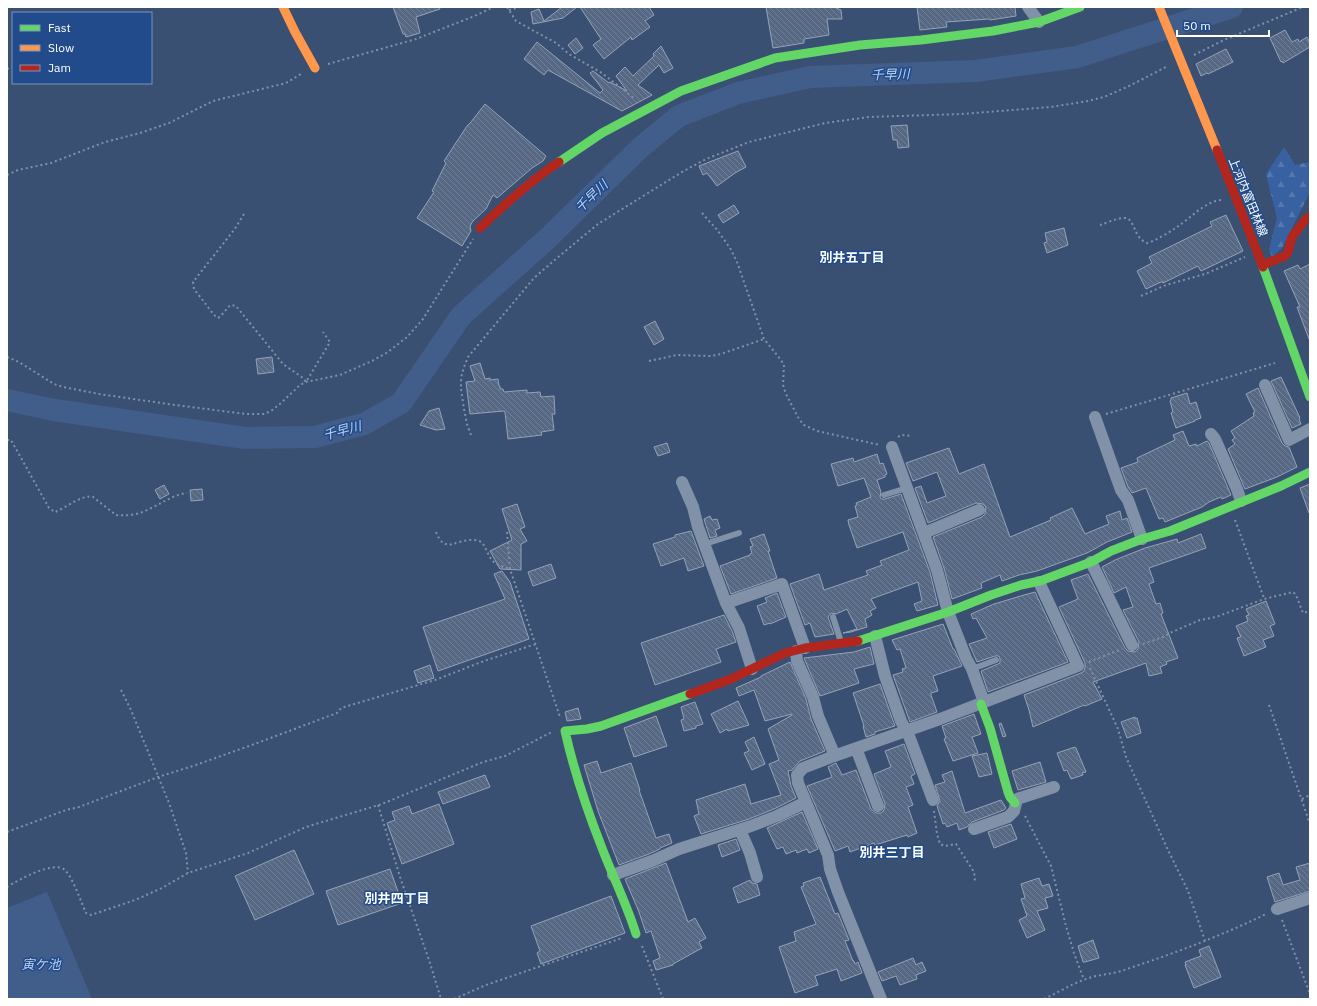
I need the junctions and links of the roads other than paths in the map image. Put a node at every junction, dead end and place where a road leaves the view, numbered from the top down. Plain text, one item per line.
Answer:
1 (283, 7) edge
2 (1028, 7) edge
3 (1080, 7) edge
4 (1159, 7) edge
5 (1039, 22) junction
6 (314, 68) road end
7 (1310, 216) edge
8 (480, 228) road end
9 (1262, 265) junction
10 (1265, 385) dead end
11 (1310, 397) edge
12 (1094, 417) road end
13 (1310, 429) edge
14 (1211, 434) dead end
15 (892, 447) road end
16 (1310, 472) edge
17 (682, 482) dead end
18 (907, 488) junction
19 (884, 496) dead end
20 (1236, 504) junction
21 (979, 510) dead end
22 (739, 533) dead end
23 (924, 534) junction
24 (1142, 539) junction
25 (705, 544) junction
26 (1091, 562) junction
27 (1039, 582) junction
28 (726, 602) junction
29 (948, 612) junction
30 (833, 617) dead end
31 (875, 636) junction
32 (842, 644) junction
33 (1132, 645) road end
34 (800, 649) junction
35 (996, 660) dead end
36 (752, 669) junction
37 (972, 669) junction
38 (982, 703) junction
39 (906, 730) junction
40 (856, 748) junction
41 (835, 756) junction
42 (1054, 787) dead end
43 (933, 800) road end
44 (806, 802) junction
45 (1016, 803) junction
46 (878, 806) dead end
47 (974, 829) dead end
48 (740, 830) junction
49 (613, 875) junction
50 (757, 877) dead end
51 (1310, 898) edge
52 (1277, 909) road end
53 (636, 934) road end
54 (881, 999) edge

1 - 6 street
2 - 5 street
3 - 5 street
4 - 9 street, 上河内富田林線
5 - 8 street
7 - 9 street
9 - 11 street, 上河内富田林線
10 - 13 street
12 - 24 street
14 - 20 street
15 - 18 street
16 - 20 street
17 - 25 street
18 - 19 lane
18 - 23 street
20 - 24 street
21 - 23 street
22 - 25 lane
23 - 29 street
24 - 26 street
25 - 28 street
26 - 27 street
26 - 33 street
27 - 29 street
27 - 38 street
28 - 34 street
28 - 36 street
29 - 31 street
29 - 37 street
30 - 32 lane
31 - 32 street
31 - 39 street
32 - 34 street
34 - 36 street
34 - 41 street
35 - 37 lane
36 - 49 street
37 - 38 street
38 - 39 street
38 - 45 street
39 - 40 street
39 - 43 street
40 - 41 street
40 - 46 street
41 - 44 street
42 - 45 street
44 - 48 street
44 - 54 street
45 - 47 street
48 - 49 street
48 - 50 street
49 - 53 street
51 - 52 street

